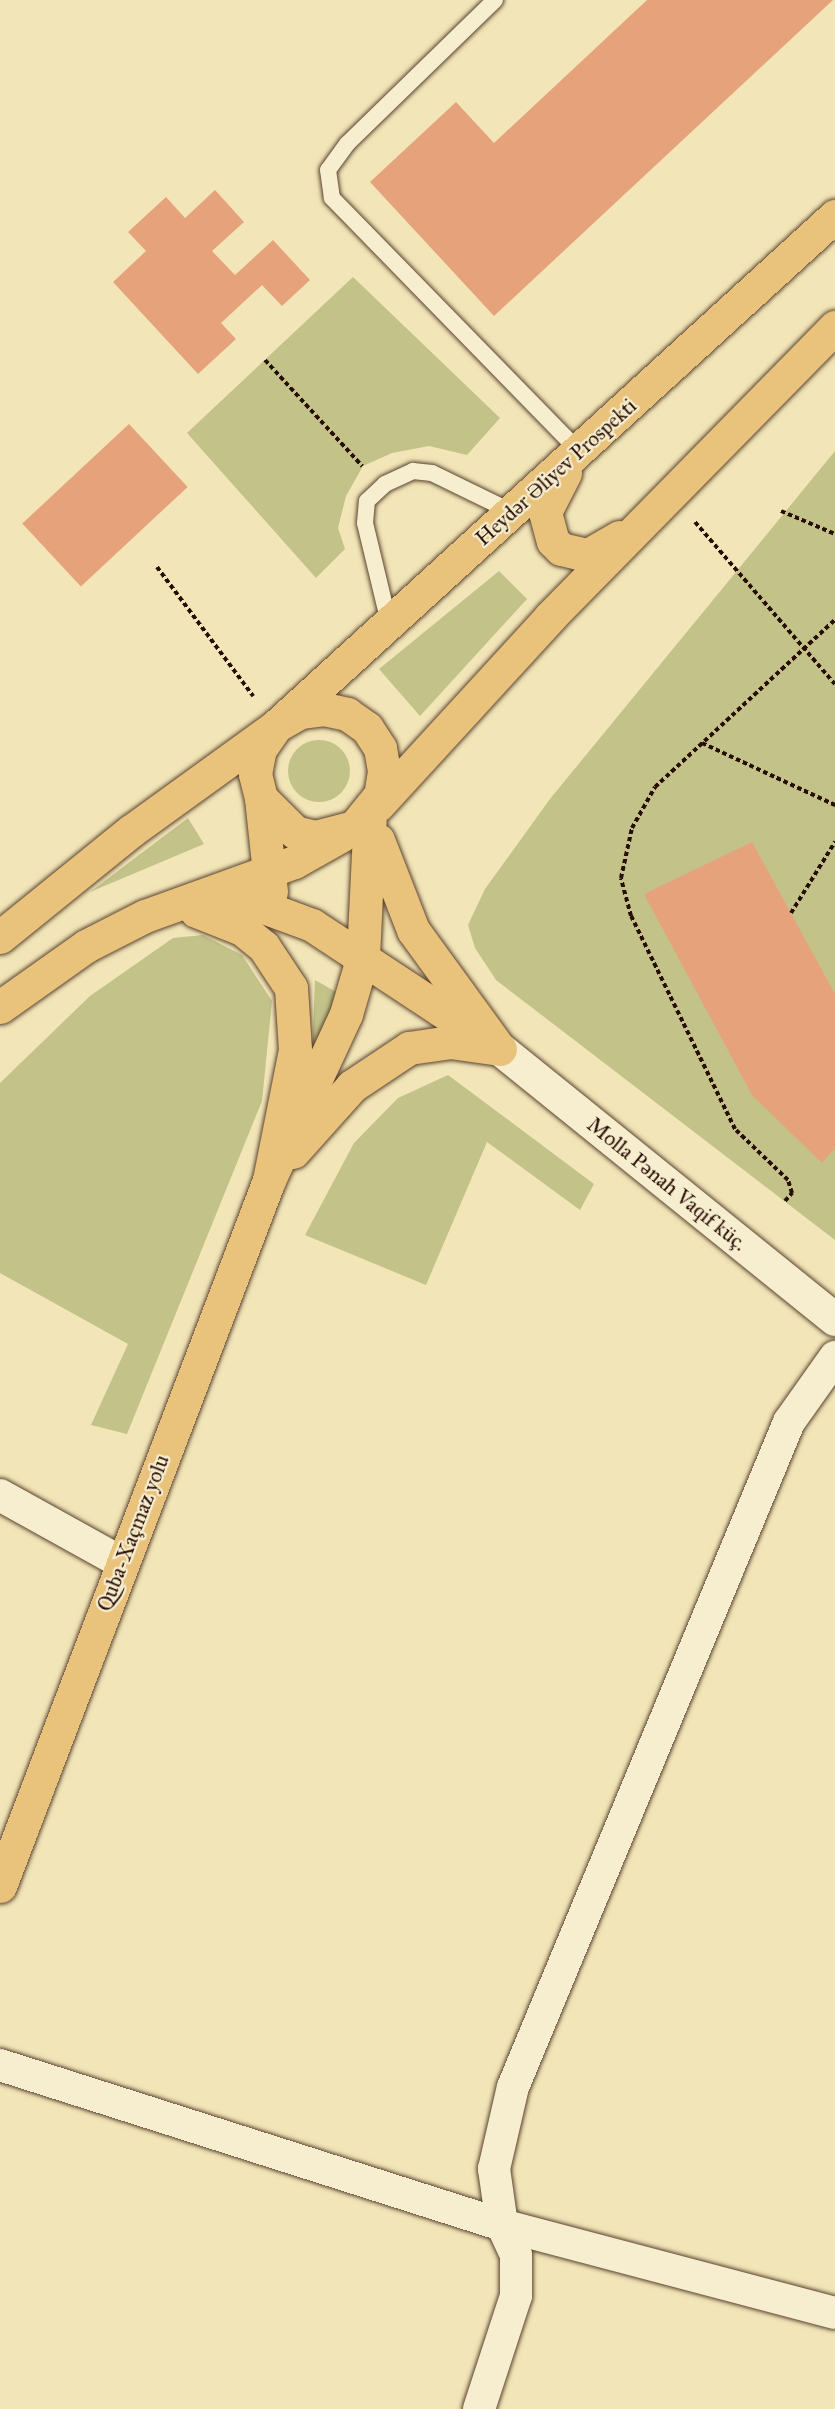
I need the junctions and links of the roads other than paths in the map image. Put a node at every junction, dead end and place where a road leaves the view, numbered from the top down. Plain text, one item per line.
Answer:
1 (495, 0) edge
2 (835, 216) edge
3 (835, 327) edge
4 (579, 452) junction
5 (512, 512) junction
6 (645, 518) junction
7 (389, 623) junction
8 (276, 726) junction
9 (261, 798) junction
10 (362, 820) junction
11 (270, 871) junction
12 (171, 906) junction
13 (272, 909) junction
14 (0, 937) edge
15 (363, 956) junction
16 (281, 966) junction
17 (0, 1007) edge
18 (500, 1049) junction
19 (269, 1180) junction
20 (835, 1319) edge
21 (835, 1357) edge
22 (0, 1495) edge
23 (121, 1562) junction
24 (0, 1886) edge
25 (0, 2065) edge
26 (502, 2225) junction
27 (835, 2313) edge
28 (479, 2409) edge

1 - 4 lane
2 - 4 main road, Heydər Əliyev Prospekti
3 - 6 main road
4 - 5 main road, Heydər Əliyev Prospekti
4 - 6 main road
5 - 7 main road, Heydər Əliyev Prospekti
5 - 7 lane
6 - 10 main road
7 - 8 main road, Heydər Əliyev Prospekti
8 - 9 main road
8 - 10 main road
8 - 14 main road
9 - 10 main road
9 - 11 main road
10 - 11 main road
10 - 15 main road
10 - 18 main road
11 - 12 main road
11 - 13 main road
12 - 13 main road
12 - 16 main road
12 - 17 main road
13 - 15 main road
13 - 16 main road
15 - 18 main road
15 - 19 main road
16 - 19 main road
18 - 19 main road
18 - 20 main road, Molla Pənah Vaqif küç.
19 - 23 main road, Quba-Xaçmaz yolu
21 - 26 street
22 - 23 street
23 - 24 main road, Quba-Xaçmaz yolu
25 - 26 street
26 - 27 street
26 - 28 street

